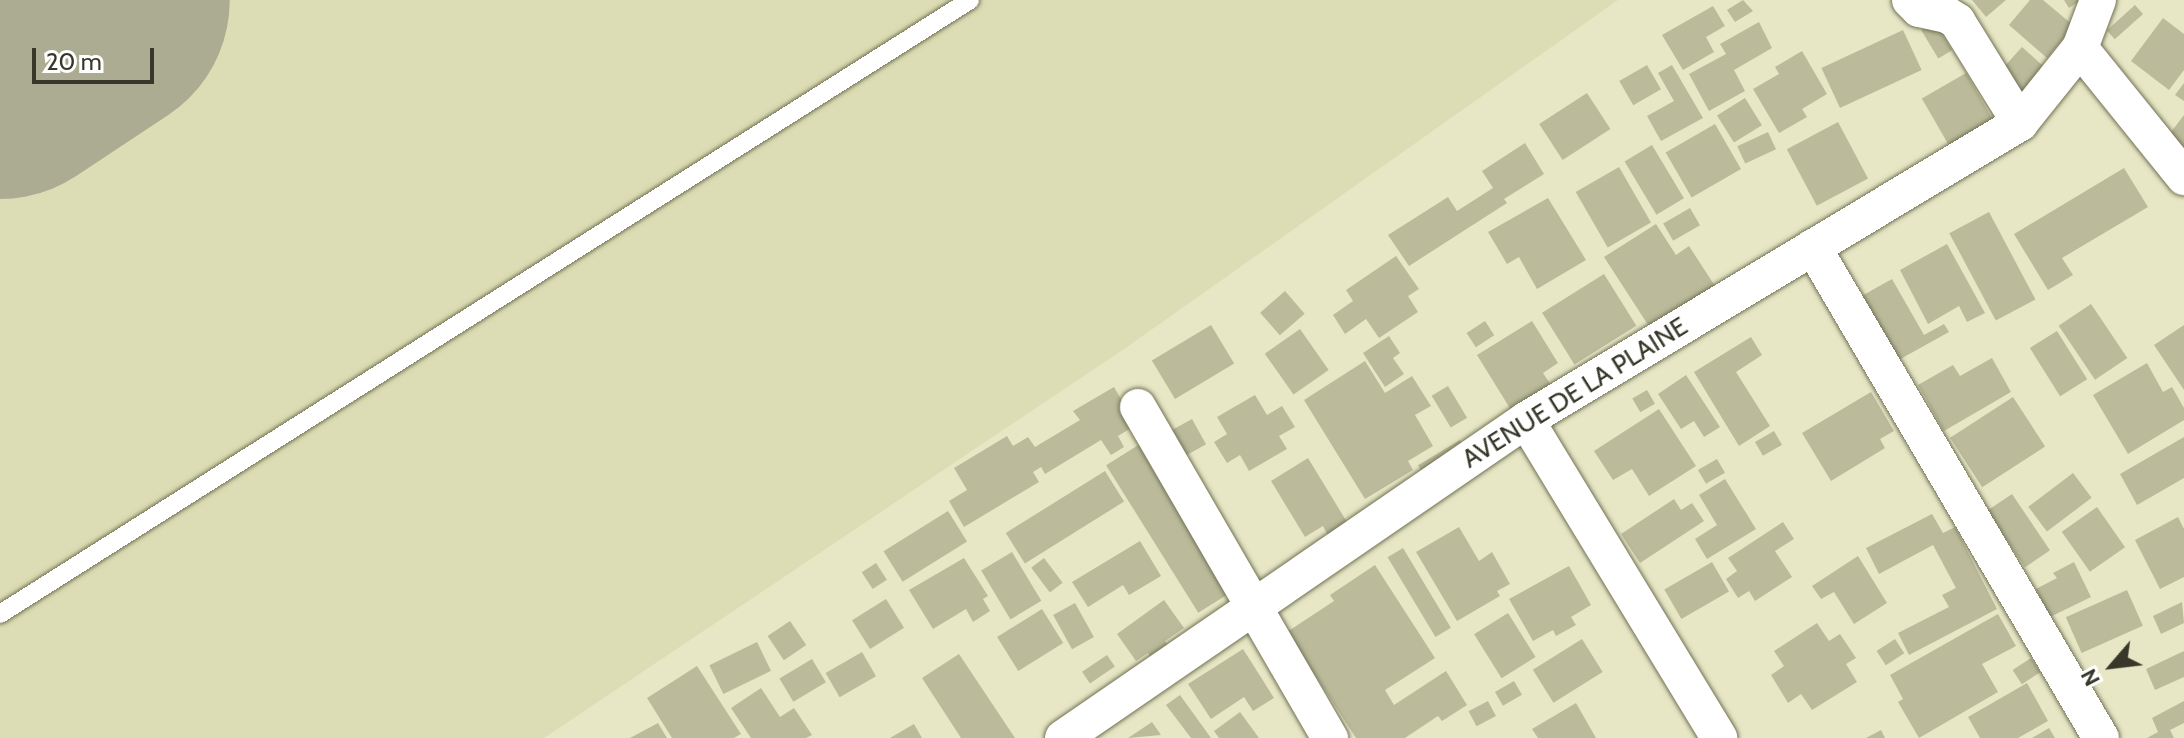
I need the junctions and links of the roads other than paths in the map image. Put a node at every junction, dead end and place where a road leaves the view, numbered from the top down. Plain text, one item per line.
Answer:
1 (970, 0) edge
2 (1910, 0) edge
3 (2098, 0) edge
4 (2080, 48) junction
5 (2020, 123) junction
6 (2184, 177) edge
7 (1813, 247) junction
8 (1138, 407) dead end
9 (1526, 420) junction
10 (1252, 605) junction
11 (0, 614) edge
12 (1063, 738) edge
13 (1330, 738) edge
14 (1719, 738) edge
15 (2101, 738) edge

1 - 11 lane
2 - 5 street
3 - 4 street, AVENUE DE LA PLAINE
4 - 5 street, AVENUE DE LA PLAINE
4 - 6 street
5 - 7 street, AVENUE DE LA PLAINE
7 - 9 street, AVENUE DE LA PLAINE
7 - 15 street
8 - 10 street
9 - 10 street, AVENUE DE LA PLAINE
9 - 14 street
10 - 12 street, AVENUE DE LA PLAINE
10 - 13 street

